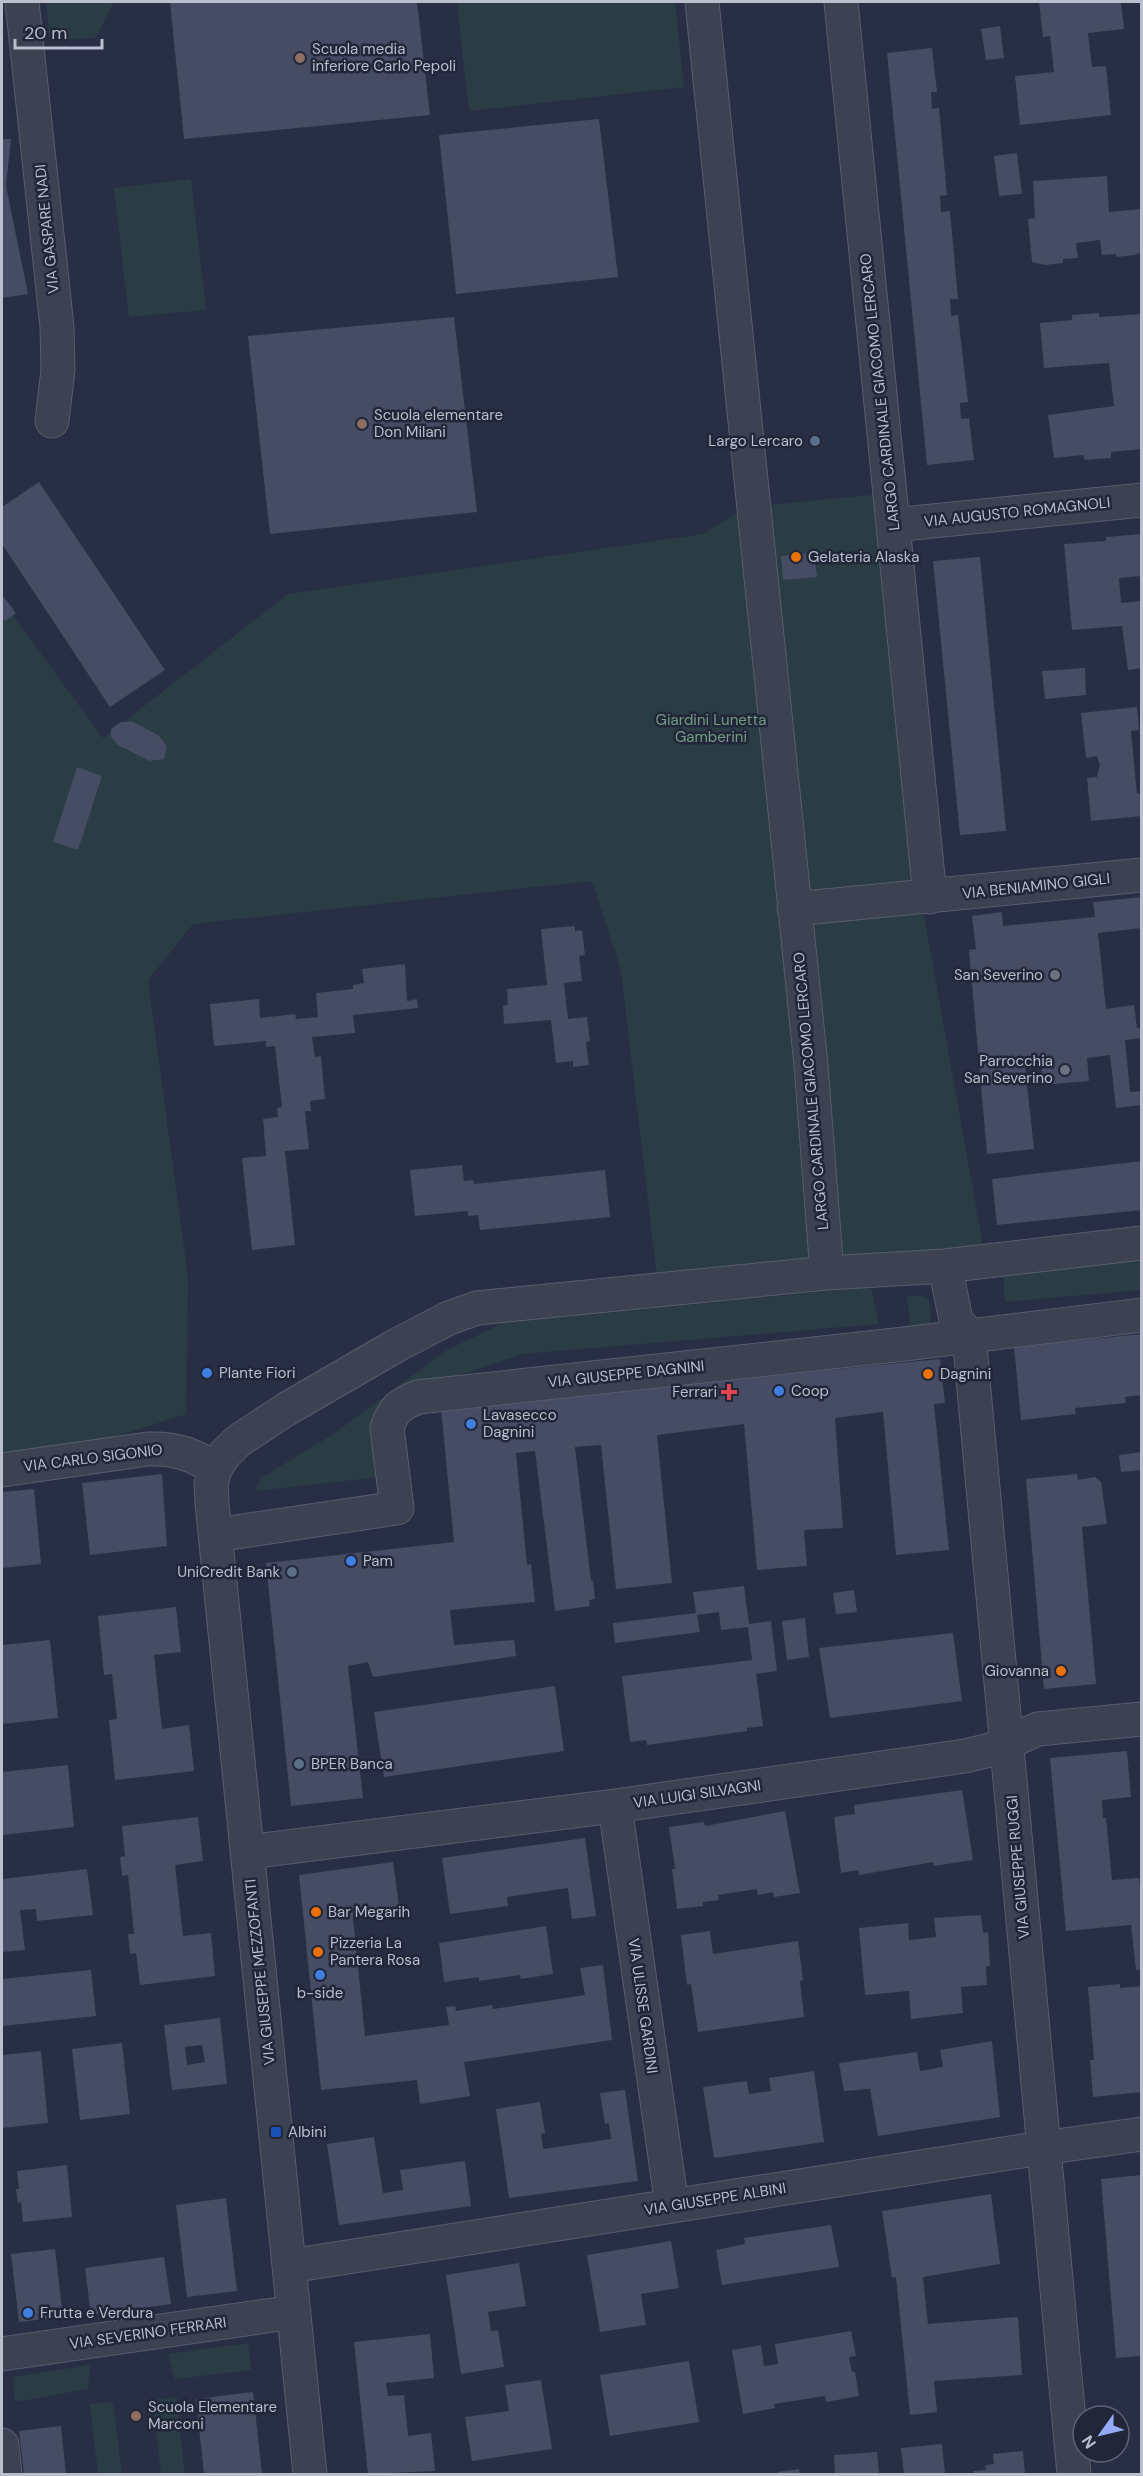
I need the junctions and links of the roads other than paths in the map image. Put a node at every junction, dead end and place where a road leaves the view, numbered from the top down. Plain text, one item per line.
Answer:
1 (22, 2) edge
2 (702, 2) edge
3 (842, 2) edge
4 (14, 39) edge
5 (52, 421) dead end
6 (1142, 500) edge
7 (893, 525) junction
8 (1142, 875) edge
9 (930, 897) junction
10 (794, 909) junction
11 (1142, 1243) edge
12 (945, 1266) junction
13 (827, 1274) junction
14 (1142, 1315) edge
15 (969, 1336) junction
16 (215, 1469) junction
17 (2, 1470) edge
18 (216, 1535) junction
19 (1142, 1719) edge
20 (1006, 1742) junction
21 (615, 1806) junction
22 (248, 1852) junction
23 (1142, 2134) edge
24 (1044, 2148) junction
25 (672, 2206) junction
26 (290, 2266) junction
27 (294, 2312) junction
28 (2, 2354) edge
29 (2, 2445) edge
30 (5, 2475) edge
31 (310, 2475) edge
32 (1074, 2475) edge

1 - 4 street, VIA GASPARE NADI
2 - 10 street, LARGO CARDINALE GIACOMO LERCARO
3 - 7 street, LARGO CARDINALE GIACOMO LERCARO
4 - 5 street, VIA GASPARE NADI
6 - 7 street, VIA AUGUSTO ROMAGNOLI
7 - 9 street, LARGO CARDINALE GIACOMO LERCARO
8 - 9 street, VIA BENIAMINO GIGLI
9 - 10 street
10 - 13 street, LARGO CARDINALE GIACOMO LERCARO
11 - 12 street
12 - 13 street
12 - 15 street, VIA GIUSEPPE RUGGI
13 - 16 street
14 - 15 street, VIA GIUSEPPE DAGNINI
15 - 18 street, VIA GIUSEPPE DAGNINI
15 - 20 street, VIA GIUSEPPE RUGGI
16 - 17 street, VIA CARLO SIGONIO
16 - 18 street, VIA GIUSEPPE MEZZOFANTI
18 - 22 street, VIA GIUSEPPE MEZZOFANTI
19 - 20 street, VIA LUIGI SILVAGNI
20 - 21 street, VIA LUIGI SILVAGNI
20 - 24 street, VIA GIUSEPPE RUGGI
21 - 22 street, VIA LUIGI SILVAGNI
21 - 25 street, VIA ULISSE GARDINI
22 - 26 street, VIA GIUSEPPE MEZZOFANTI
23 - 24 street, VIA GIUSEPPE ALBINI
24 - 25 street, VIA GIUSEPPE ALBINI
24 - 32 street, VIA GIUSEPPE RUGGI
25 - 26 street, VIA GIUSEPPE ALBINI
26 - 27 street, VIA GIUSEPPE MEZZOFANTI
27 - 28 street, VIA SEVERINO FERRARI
27 - 31 street, VIA GIUSEPPE MEZZOFANTI
29 - 30 street

